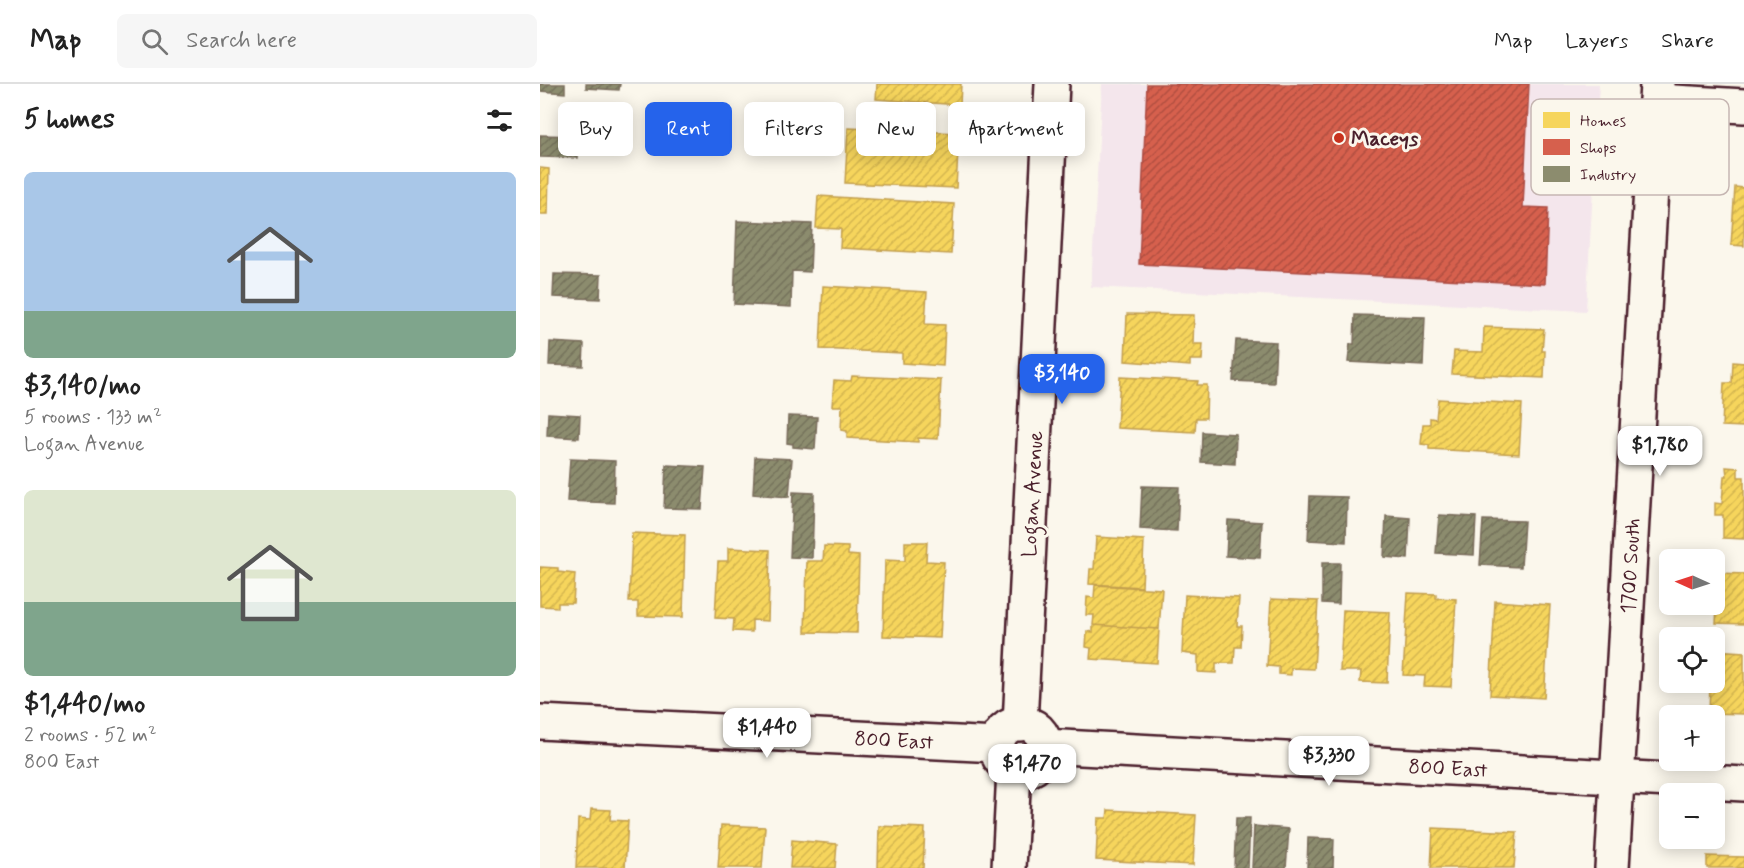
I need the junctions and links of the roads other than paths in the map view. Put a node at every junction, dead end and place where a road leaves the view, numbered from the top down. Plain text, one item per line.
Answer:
1 (1052, 84) edge
2 (1657, 93) edge
3 (1697, 99) edge
4 (1729, 104) edge
5 (1744, 106) edge
6 (1651, 195) edge
7 (540, 722) edge
8 (1010, 747) junction
9 (1617, 777) junction
10 (1744, 784) edge
11 (1009, 868) edge
12 (1612, 868) edge

1 - 8 street, Logan Avenue
2 - 3 street
4 - 5 street
6 - 9 street, 1700 South
7 - 8 street, 800 East
8 - 9 street, 800 East
8 - 11 street, Logan Avenue
9 - 10 street, 800 East
9 - 12 street, 1700 South

